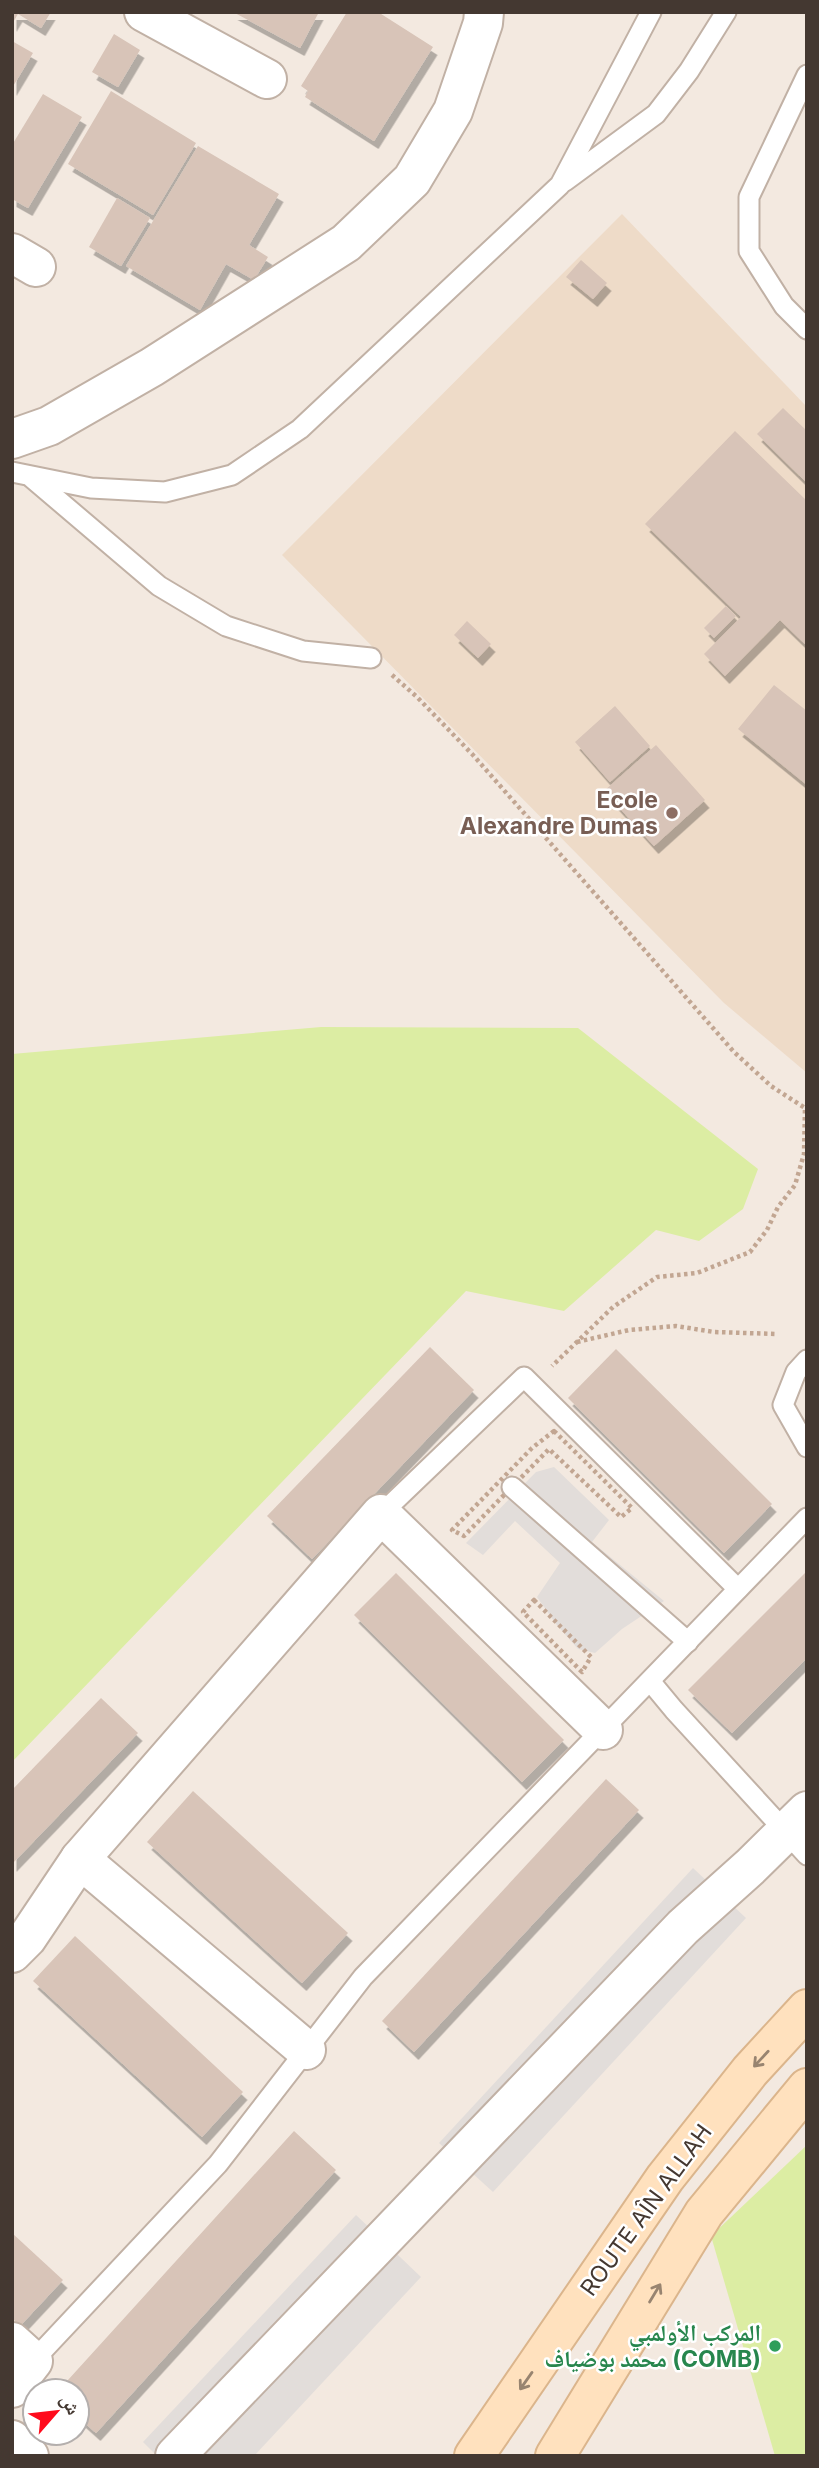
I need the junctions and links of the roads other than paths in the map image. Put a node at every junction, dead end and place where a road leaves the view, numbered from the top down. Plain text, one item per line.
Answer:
1 (144, 12) edge
2 (484, 12) edge
3 (651, 12) edge
4 (726, 12) edge
5 (807, 75) edge
6 (267, 79) dead end
7 (560, 185) junction
8 (807, 329) edge
9 (12, 439) edge
10 (21, 474) edge
11 (371, 658) road end
12 (807, 1360) edge
13 (807, 1447) edge
14 (512, 1487) dead end
15 (381, 1514) junction
16 (807, 1518) edge
17 (738, 1589) junction
18 (688, 1642) junction
19 (650, 1681) junction
20 (603, 1730) junction
21 (800, 1833) edge
22 (80, 1859) junction
23 (12, 1953) edge
24 (807, 2009) edge
25 (306, 2050) junction
26 (807, 2088) edge
27 (19, 2364) edge
28 (12, 2440) edge
29 (29, 2456) edge
30 (175, 2456) edge
31 (474, 2456) edge
32 (555, 2456) edge

1 - 6 street
2 - 9 street
3 - 7 lane
4 - 7 lane
5 - 8 lane
7 - 10 lane
10 - 11 lane
12 - 13 lane
14 - 18 lane
15 - 17 lane
15 - 20 street
15 - 22 street
16 - 17 lane
17 - 18 lane
18 - 19 lane
19 - 20 lane
19 - 21 lane
20 - 25 lane
21 - 30 street
22 - 23 street
22 - 25 street
24 -> 31 main road, ROUTE AÎN ALLAH
25 - 27 lane
32 -> 26 main road
28 - 29 street

